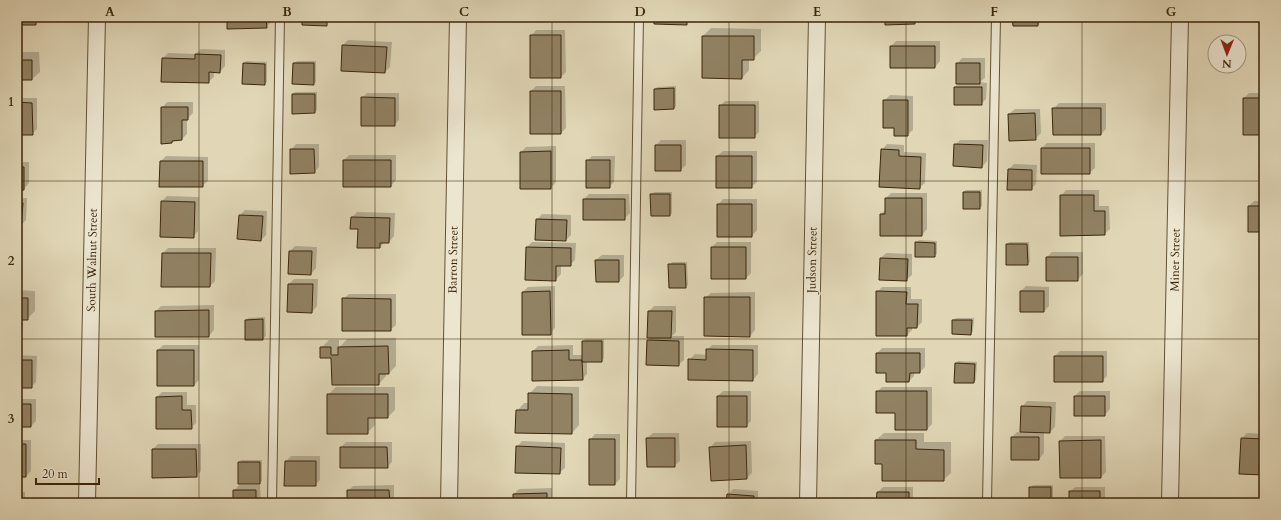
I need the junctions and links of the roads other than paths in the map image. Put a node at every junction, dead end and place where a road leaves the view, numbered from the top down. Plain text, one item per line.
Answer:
1 (97, 17) edge
2 (280, 17) edge
3 (458, 17) edge
4 (639, 17) edge
5 (817, 17) edge
6 (996, 17) edge
7 (1180, 17) edge
8 (87, 503) edge
9 (272, 503) edge
10 (449, 503) edge
11 (631, 503) edge
12 (808, 503) edge
13 (987, 503) edge
14 (1170, 503) edge

1 - 8 street, South Walnut Street
2 - 9 lane
3 - 10 street, Barron Street
4 - 11 lane
5 - 12 street, Judson Street
6 - 13 lane
7 - 14 street, Miner Street

